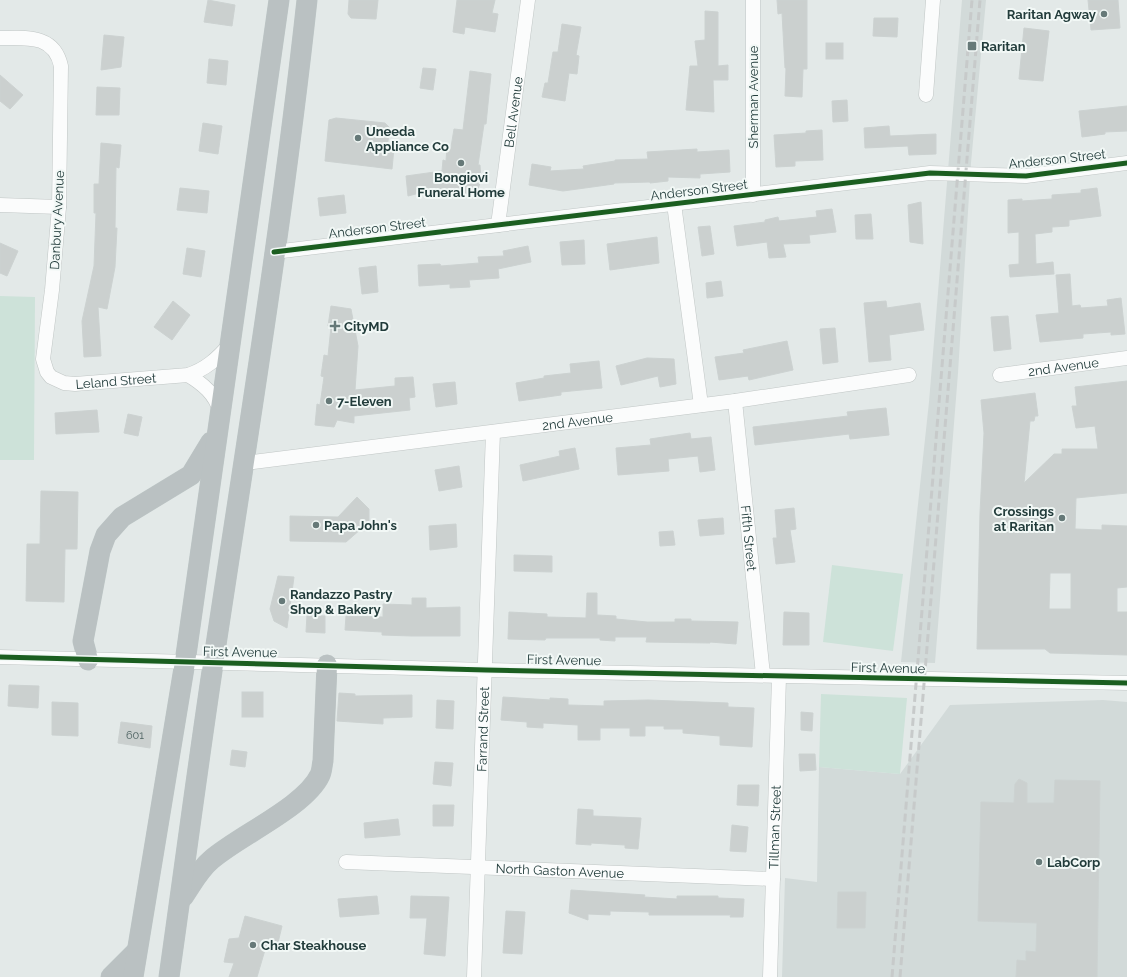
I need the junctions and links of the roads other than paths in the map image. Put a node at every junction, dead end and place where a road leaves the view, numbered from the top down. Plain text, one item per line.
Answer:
1 (279, 0) edge
2 (307, 0) edge
3 (528, 0) edge
4 (753, 0) edge
5 (933, 0) edge
6 (0, 38) edge
7 (926, 95) dead end
8 (1127, 163) edge
9 (753, 195) junction
10 (674, 204) junction
11 (0, 205) edge
12 (59, 207) junction
13 (498, 225) junction
14 (274, 252) junction
15 (230, 344) junction
16 (1127, 358) edge
17 (47, 372) joint
18 (188, 375) junction
19 (909, 375) dead end
20 (1000, 375) dead end
21 (735, 401) junction
22 (701, 405) junction
23 (220, 411) junction
24 (217, 432) junction
25 (493, 432) junction
26 (245, 463) junction
27 (0, 657) edge
28 (88, 660) junction
29 (185, 662) junction
30 (213, 662) junction
31 (327, 665) junction
32 (486, 670) junction
33 (762, 675) junction
34 (779, 677) junction
35 (1104, 683) junction
36 (1127, 683) edge
37 (1127, 694) edge
38 (346, 862) dead end
39 (477, 866) junction
40 (773, 879) junction
41 (180, 903) junction
42 (136, 952) junction
43 (110, 977) edge
44 (133, 977) edge
45 (169, 977) edge
46 (474, 977) edge
47 (770, 977) edge

1 - 15 highway
2 - 14 highway
3 - 13 street, Bell Avenue
4 - 9 street, Sherman Avenue
5 - 7 street
6 - 12 street, Danbury Avenue
8 - 9 street, Anderson Street
9 - 10 street, Anderson Street
10 - 13 street, Anderson Street
10 - 22 street
11 - 12 street
12 - 17 street, Danbury Avenue
13 - 14 street, Anderson Street
14 - 26 highway
15 - 18 street, Leland Street
15 - 23 highway
16 - 20 street, 2nd Avenue
17 - 18 street, Leland Street
18 - 23 street
19 - 21 street, 2nd Avenue
21 - 22 street, 2nd Avenue
21 - 33 street, Fifth Street
22 - 25 street, 2nd Avenue
23 - 24 highway
24 - 28 highway
24 - 29 highway
25 - 26 street, 2nd Avenue
25 - 32 street, Farrand Street
26 - 30 highway
27 - 28 street, First Avenue
28 - 29 street, First Avenue
29 - 30 street, First Avenue
29 - 42 highway
30 - 31 street, First Avenue
30 - 41 highway
31 - 32 street, First Avenue
31 - 41 highway
32 - 33 street, First Avenue
32 - 39 street, Farrand Street
33 - 34 street, First Avenue
34 - 35 street, First Avenue
34 - 40 street, Tillman Street
35 - 36 street, First Avenue
35 - 37 street
38 - 39 street, North Gaston Avenue
39 - 40 street, North Gaston Avenue
39 - 46 street, Farrand Street
40 - 47 street, Tillman Street
41 - 45 highway
42 - 43 highway
42 - 44 highway

